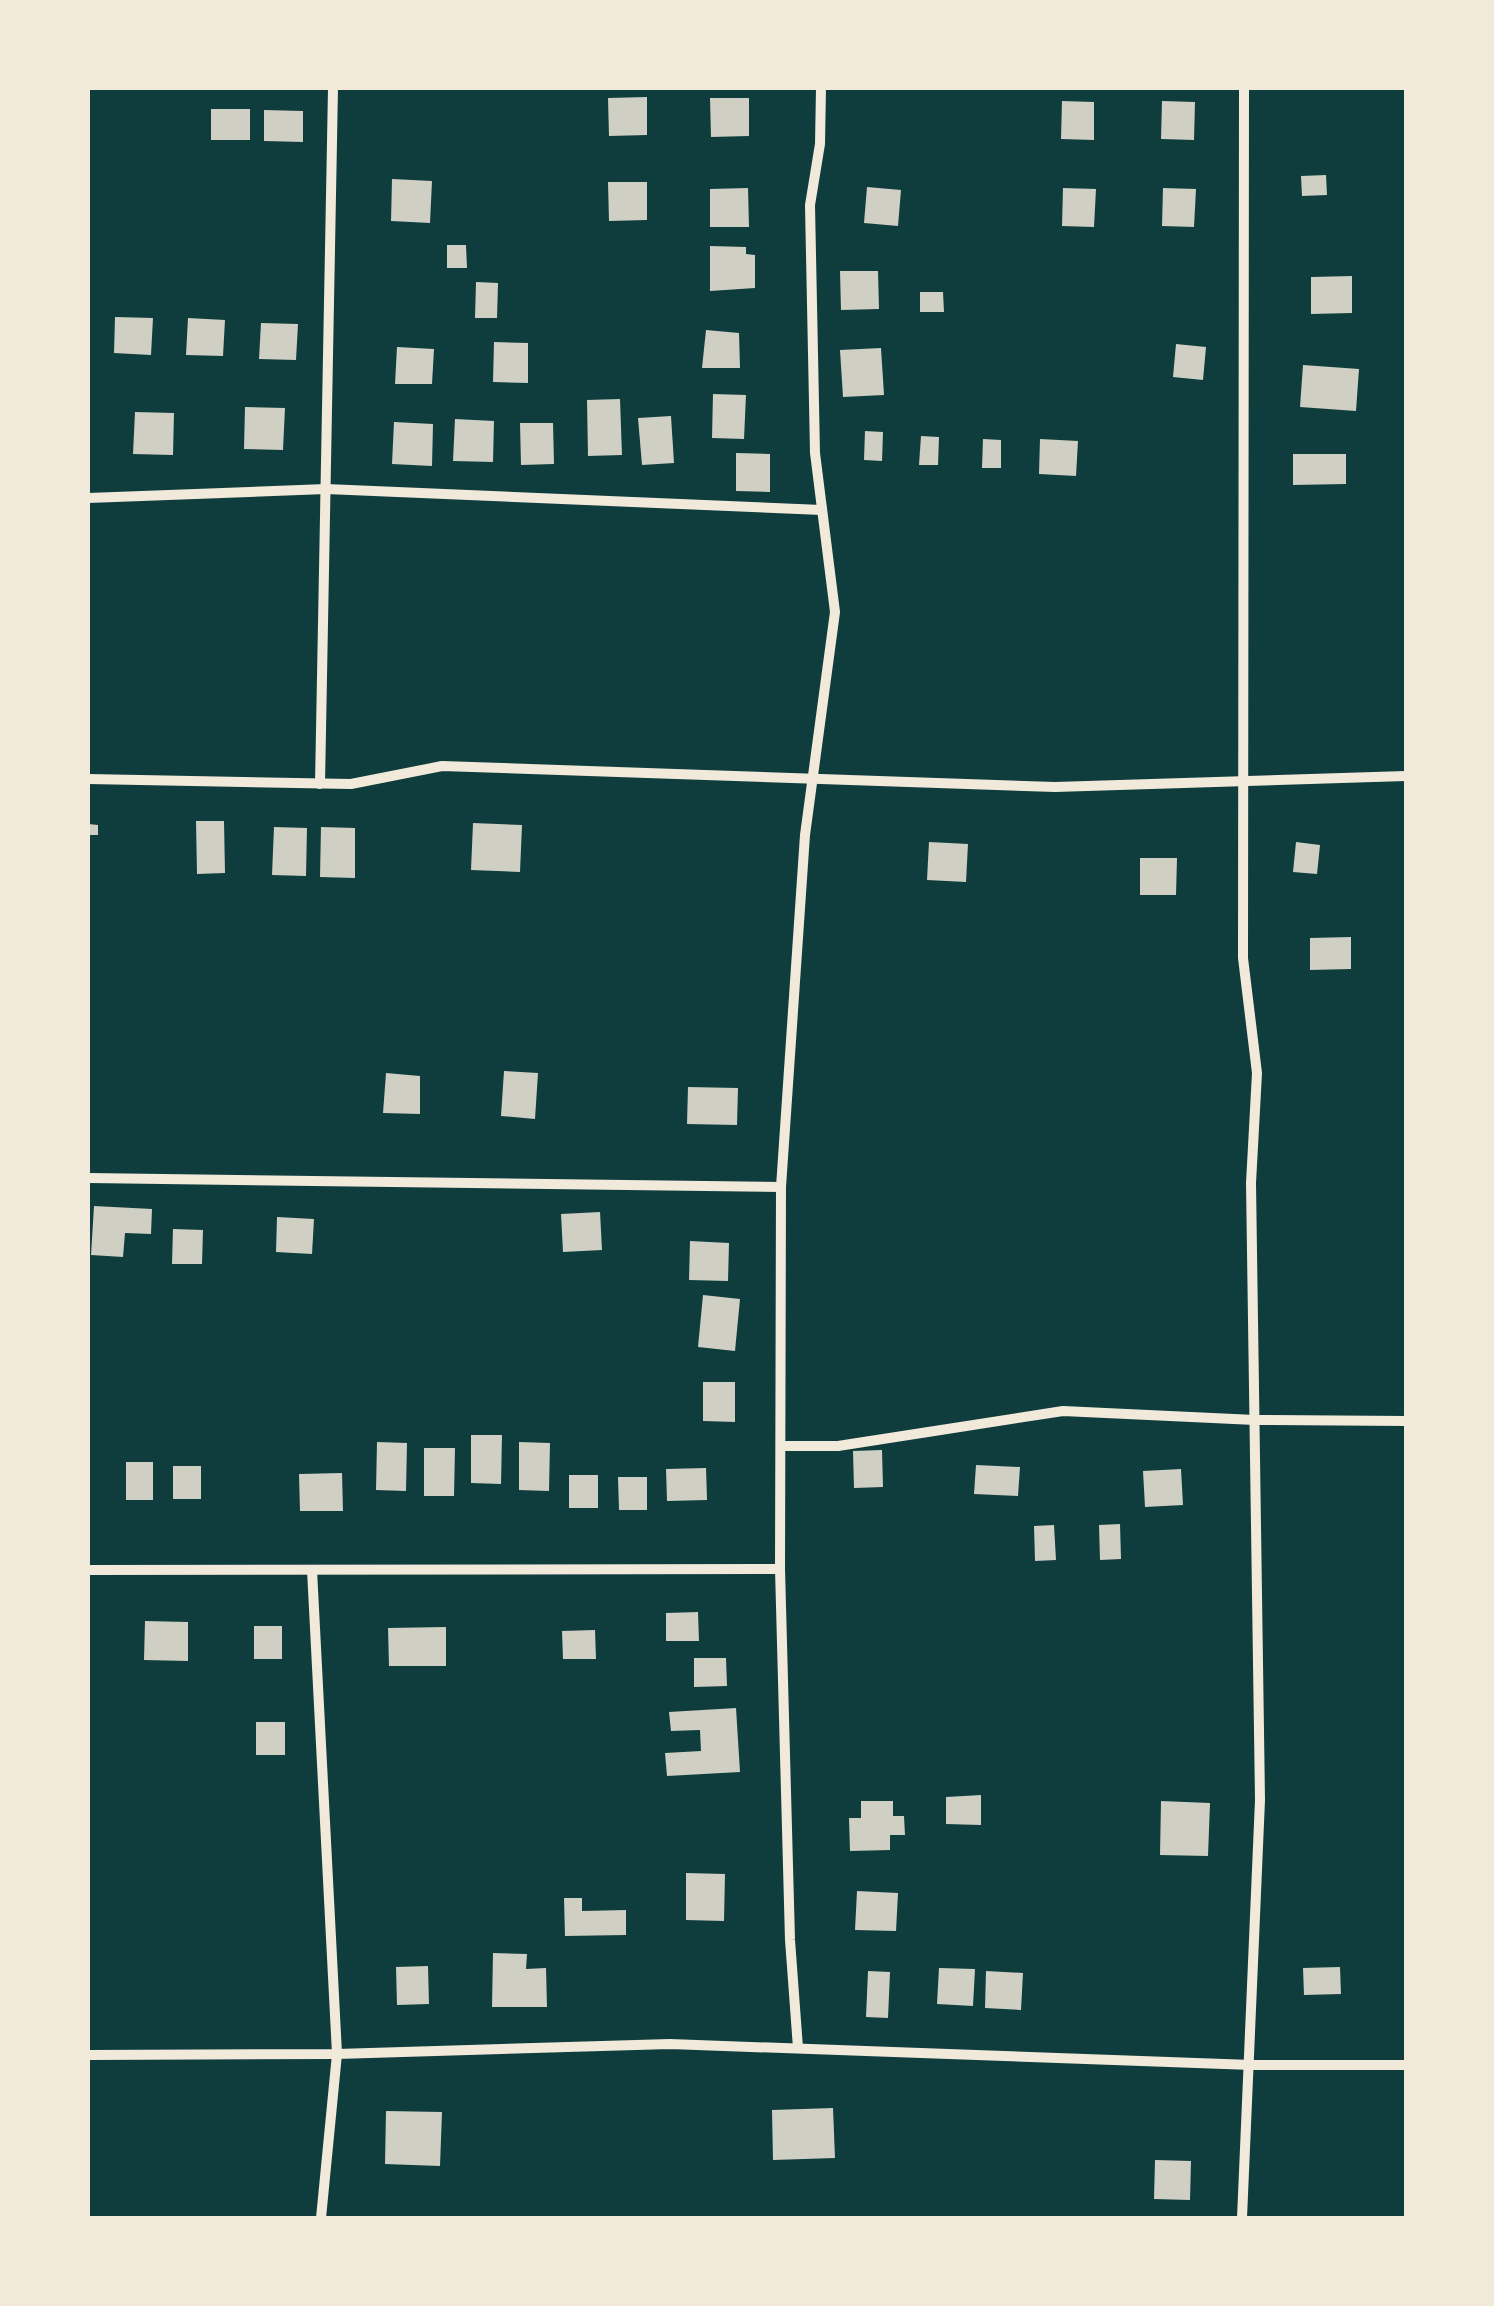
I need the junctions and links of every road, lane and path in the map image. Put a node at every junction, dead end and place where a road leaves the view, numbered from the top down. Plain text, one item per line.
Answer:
1 (334, 88) edge
2 (821, 88) edge
3 (1244, 88) edge
4 (326, 489) junction
5 (88, 498) edge
6 (822, 510) junction
7 (1406, 776) edge
8 (812, 778) junction
9 (88, 779) edge
10 (1242, 783) junction
11 (320, 784) junction
12 (88, 1178) edge
13 (781, 1187) junction
14 (1255, 1420) junction
15 (1406, 1420) edge
16 (783, 1446) junction
17 (780, 1569) junction
18 (88, 1570) edge
19 (312, 1570) junction
20 (798, 2048) junction
21 (337, 2054) junction
22 (88, 2055) edge
23 (1252, 2065) junction
24 (1406, 2065) edge
25 (321, 2218) edge
26 (1242, 2218) edge

1 - 4 street
2 - 6 street
3 - 10 street
4 - 5 street
4 - 6 street
4 - 11 street
6 - 8 street
7 - 10 street
8 - 10 street
8 - 11 street
8 - 13 street
9 - 11 street
10 - 14 street
12 - 13 street
13 - 16 street
14 - 15 street
14 - 16 street
14 - 23 street
16 - 17 street
17 - 19 street
17 - 20 street
18 - 19 street
19 - 21 street
20 - 21 street
20 - 23 street
21 - 22 street
21 - 25 street
23 - 24 street
23 - 26 street

